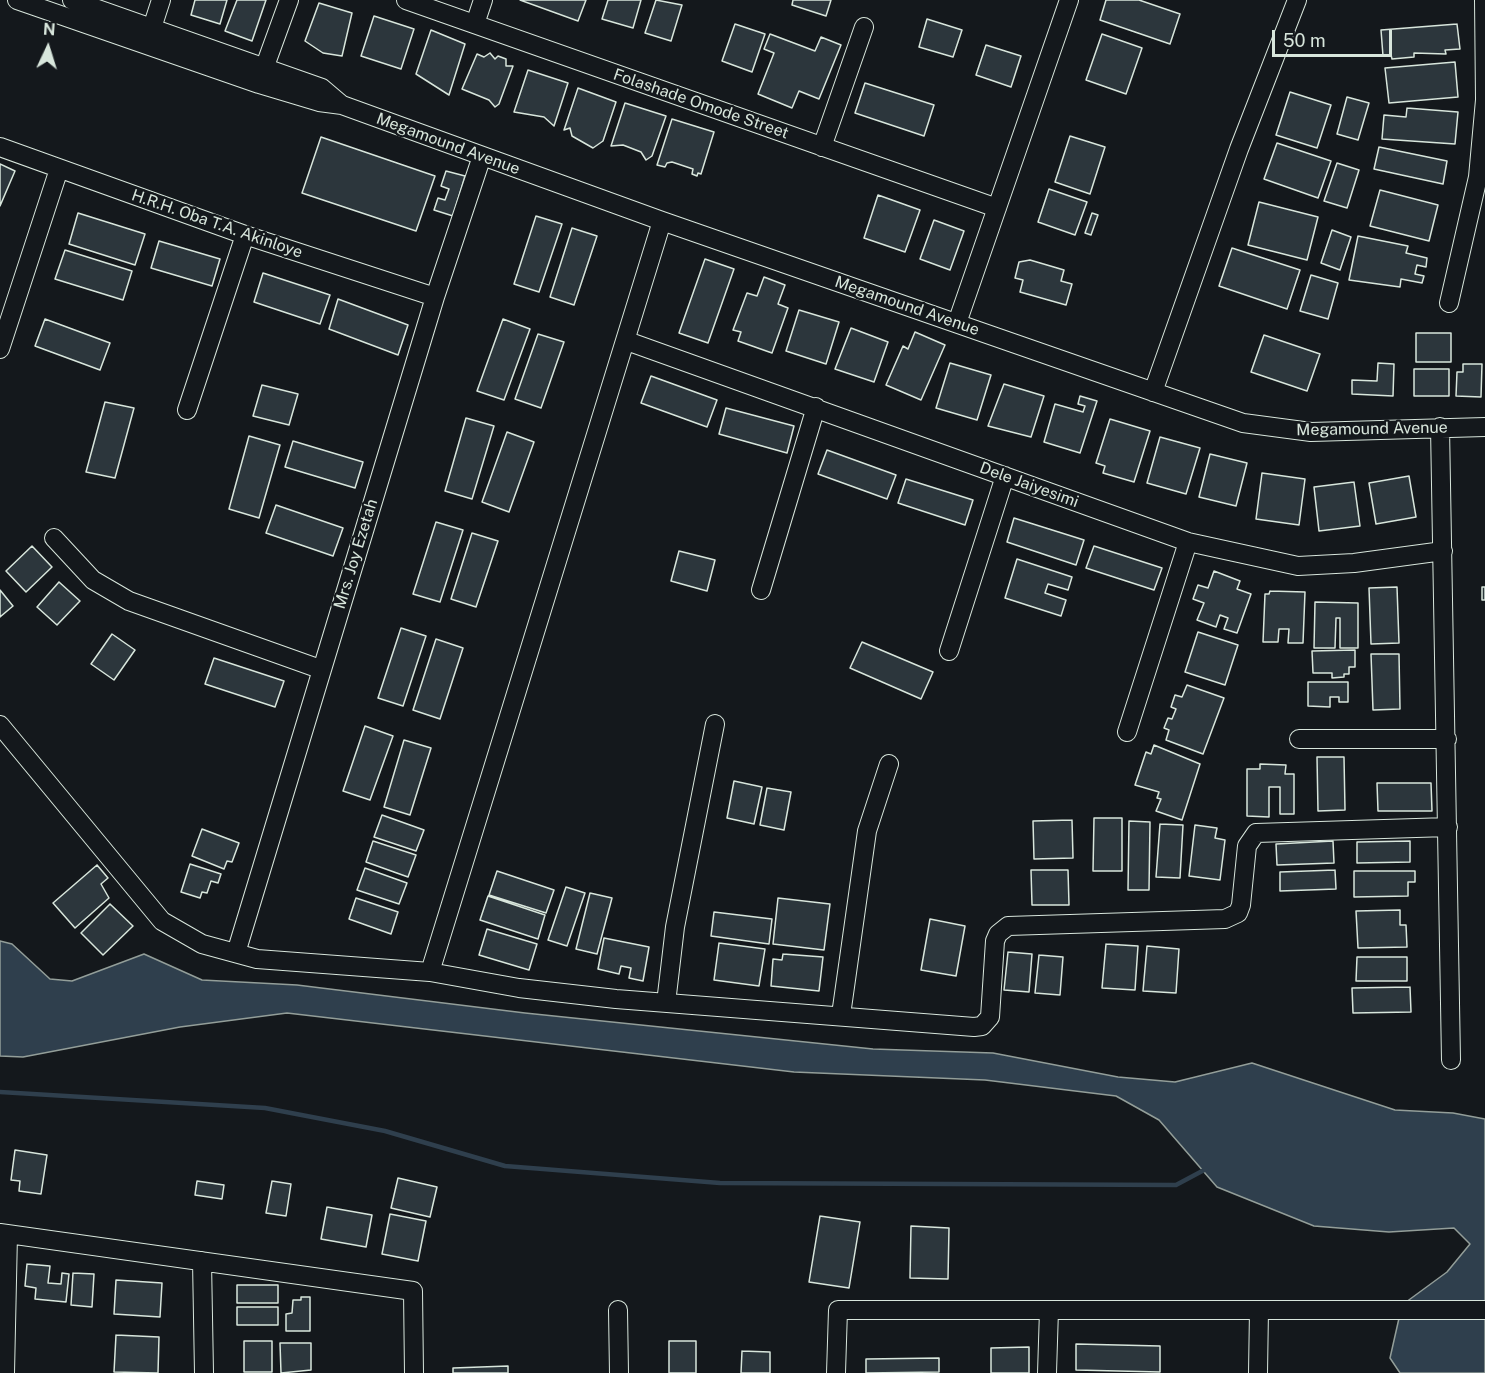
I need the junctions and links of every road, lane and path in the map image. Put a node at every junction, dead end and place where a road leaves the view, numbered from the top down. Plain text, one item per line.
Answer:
1 (17, 0) edge
2 (72, 0) edge
3 (161, 0) edge
4 (289, 0) edge
5 (406, 0) edge
6 (483, 0) edge
7 (1069, 0) edge
8 (1297, 0) edge
9 (1484, 0) edge
10 (475, 24) junction
11 (864, 27) dead end
12 (152, 28) junction
13 (265, 67) junction
14 (259, 84) junction
15 (342, 105) junction
16 (0, 147) edge
17 (822, 147) junction
18 (482, 156) junction
19 (59, 169) junction
20 (997, 208) junction
21 (662, 221) junction
22 (244, 235) junction
23 (435, 297) junction
24 (1449, 303) dead end
25 (957, 323) junction
26 (627, 341) junction
27 (0, 349) edge
28 (1153, 392) junction
29 (816, 407) junction
30 (187, 410) dead end
31 (1440, 427) junction
32 (1485, 427) edge
33 (1005, 476) junction
34 (54, 538) dead end
35 (1188, 542) junction
36 (1443, 551) junction
37 (761, 590) dead end
38 (950, 651) dead end
39 (320, 669) junction
40 (715, 724) dead end
41 (0, 725) edge
42 (1127, 732) dead end
43 (1299, 739) dead end
44 (1447, 739) junction
45 (889, 764) dead end
46 (1448, 827) junction
47 (236, 953) junction
48 (430, 972) junction
49 (666, 1003) junction
50 (841, 1015) junction
51 (1451, 1060) dead end
52 (4, 1234) edge
53 (202, 1261) junction
54 (618, 1310) dead end
55 (1049, 1310) junction
56 (1259, 1310) junction
57 (1485, 1310) edge
58 (5, 1373) edge
59 (204, 1373) edge
60 (414, 1373) edge
61 (619, 1373) edge
62 (836, 1373) edge
63 (1047, 1373) edge
64 (1258, 1373) edge

1 - 14 street, Megamound Avenue
2 - 12 street, Megamound Avenue
3 - 12 street
4 - 13 street
5 - 10 street, Folashade Omode Street
6 - 10 street
7 - 20 street
8 - 28 street
9 - 24 street
10 - 17 street, Folashade Omode Street
11 - 17 street
12 - 13 street, Megamound Avenue
13 - 14 street
13 - 15 street, Megamound Avenue
14 - 15 street, Megamound Avenue
15 - 18 street, Megamound Avenue
16 - 19 street, H.R.H. Oba T.A. Akinloye
17 - 20 street, Folashade Omode Street
18 - 21 street, Megamound Avenue
18 - 23 street, Mrs. Joy Ezetah
19 - 22 street, H.R.H. Oba T.A. Akinloye
19 - 27 street
20 - 25 street
21 - 25 street, Megamound Avenue
21 - 26 street
22 - 23 street, H.R.H. Oba T.A. Akinloye
22 - 30 street
23 - 39 street, Mrs. Joy Ezetah
25 - 28 street, Megamound Avenue
26 - 29 street, Dele Jaiyesimi
26 - 48 street
28 - 31 street, Megamound Avenue
29 - 33 street, Dele Jaiyesimi
29 - 37 street
31 - 32 street, Megamound Avenue
31 - 36 street
33 - 35 street, Dele Jaiyesimi
33 - 38 street
34 - 39 street
35 - 36 street, Dele Jaiyesimi
35 - 42 street
36 - 44 street
39 - 47 street, Mrs. Joy Ezetah
40 - 49 street
41 - 47 street
43 - 44 street
44 - 46 street
45 - 50 street
46 - 50 street
46 - 51 street
47 - 48 street
48 - 49 street
49 - 50 street
52 - 53 street
52 - 58 street
53 - 59 street
53 - 60 street
54 - 61 street
55 - 56 street
55 - 62 street
55 - 63 street
56 - 57 street
56 - 64 street

